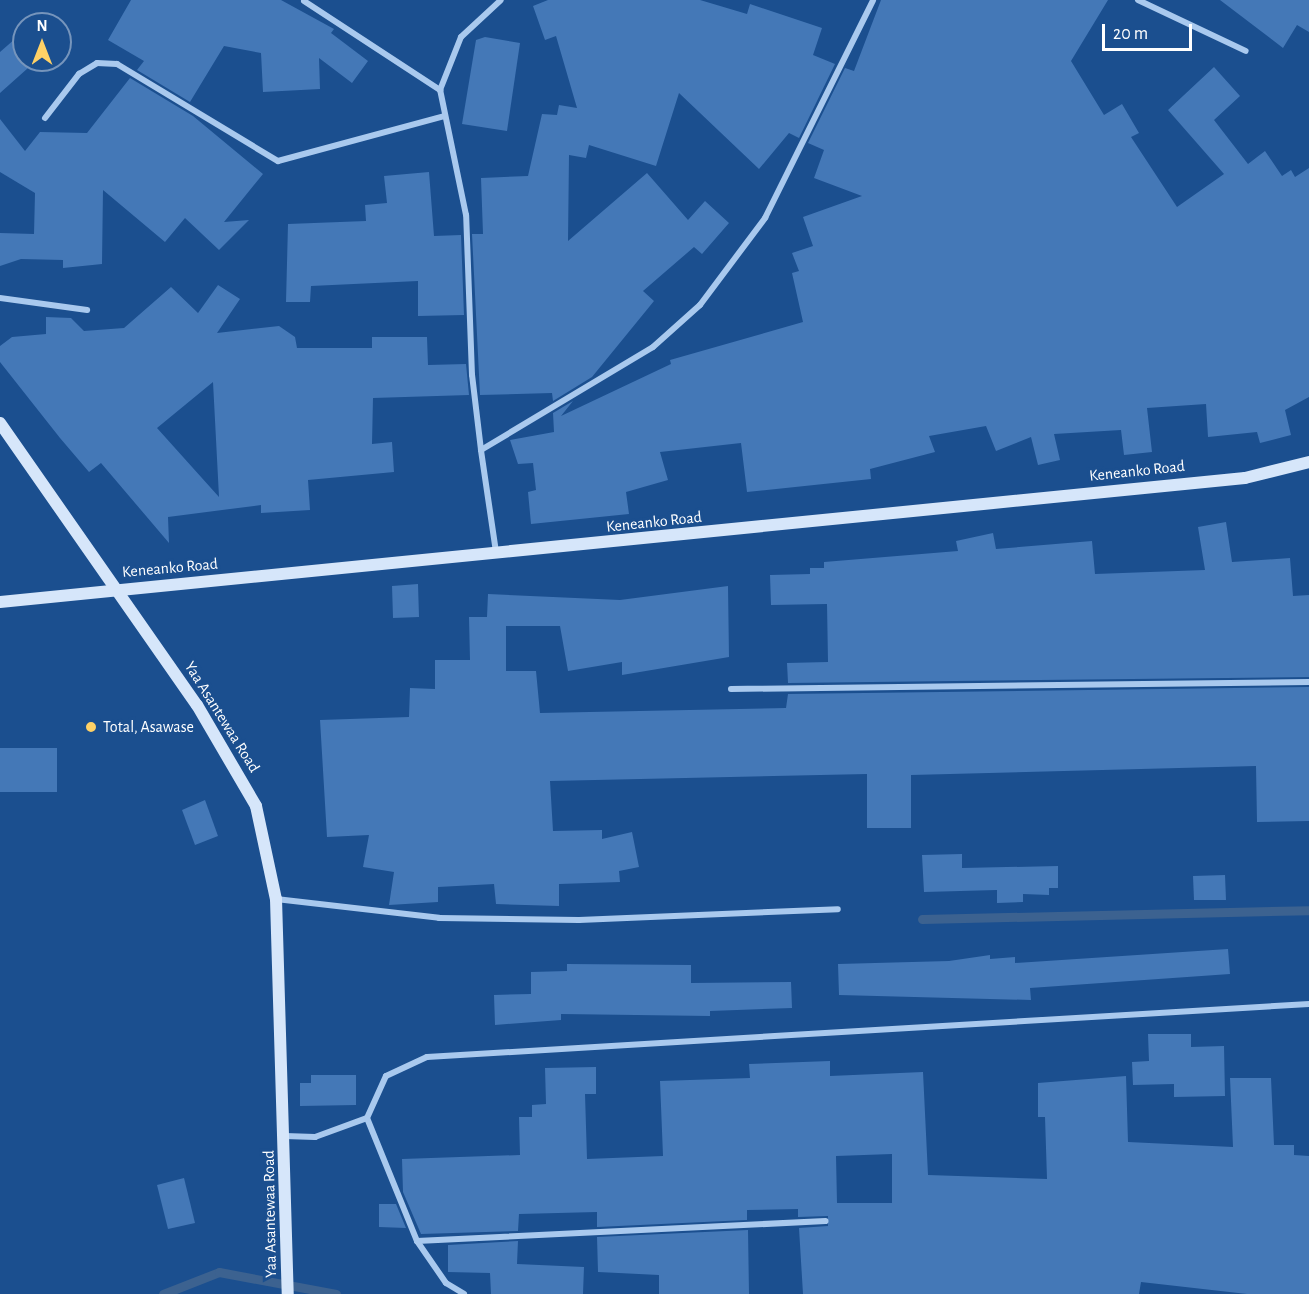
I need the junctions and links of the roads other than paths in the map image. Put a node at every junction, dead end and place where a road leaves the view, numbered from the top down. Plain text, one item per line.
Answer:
1 (501, 0) edge
2 (873, 0) edge
3 (1138, 0) edge
4 (304, 1) edge
5 (1246, 51) dead end
6 (440, 90) junction
7 (444, 116) junction
8 (45, 118) dead end
9 (0, 298) edge
10 (87, 310) dead end
11 (0, 423) edge
12 (481, 450) junction
13 (1309, 462) edge
14 (497, 556) junction
15 (119, 589) junction
16 (0, 602) edge
17 (1309, 682) edge
18 (731, 689) dead end
19 (276, 899) junction
20 (838, 909) dead end
21 (1309, 1004) edge
22 (367, 1118) junction
23 (285, 1136) junction
24 (826, 1221) dead end
25 (417, 1242) junction
26 (288, 1294) edge
27 (464, 1294) edge

1 - 6 street
2 - 12 street
3 - 5 street
4 - 6 street
6 - 7 street
7 - 8 street
7 - 12 street
9 - 10 street
11 - 15 street, Yaa Asantewaa Road
12 - 14 street
13 - 14 street, Keneanko Road
14 - 15 street, Keneanko Road
15 - 16 street, Keneanko Road
15 - 19 street, Yaa Asantewaa Road
17 - 18 street
19 - 20 street
19 - 23 street, Yaa Asantewaa Road
21 - 22 street
22 - 23 street
22 - 25 street
23 - 26 street, Yaa Asantewaa Road
24 - 25 street
25 - 27 street

